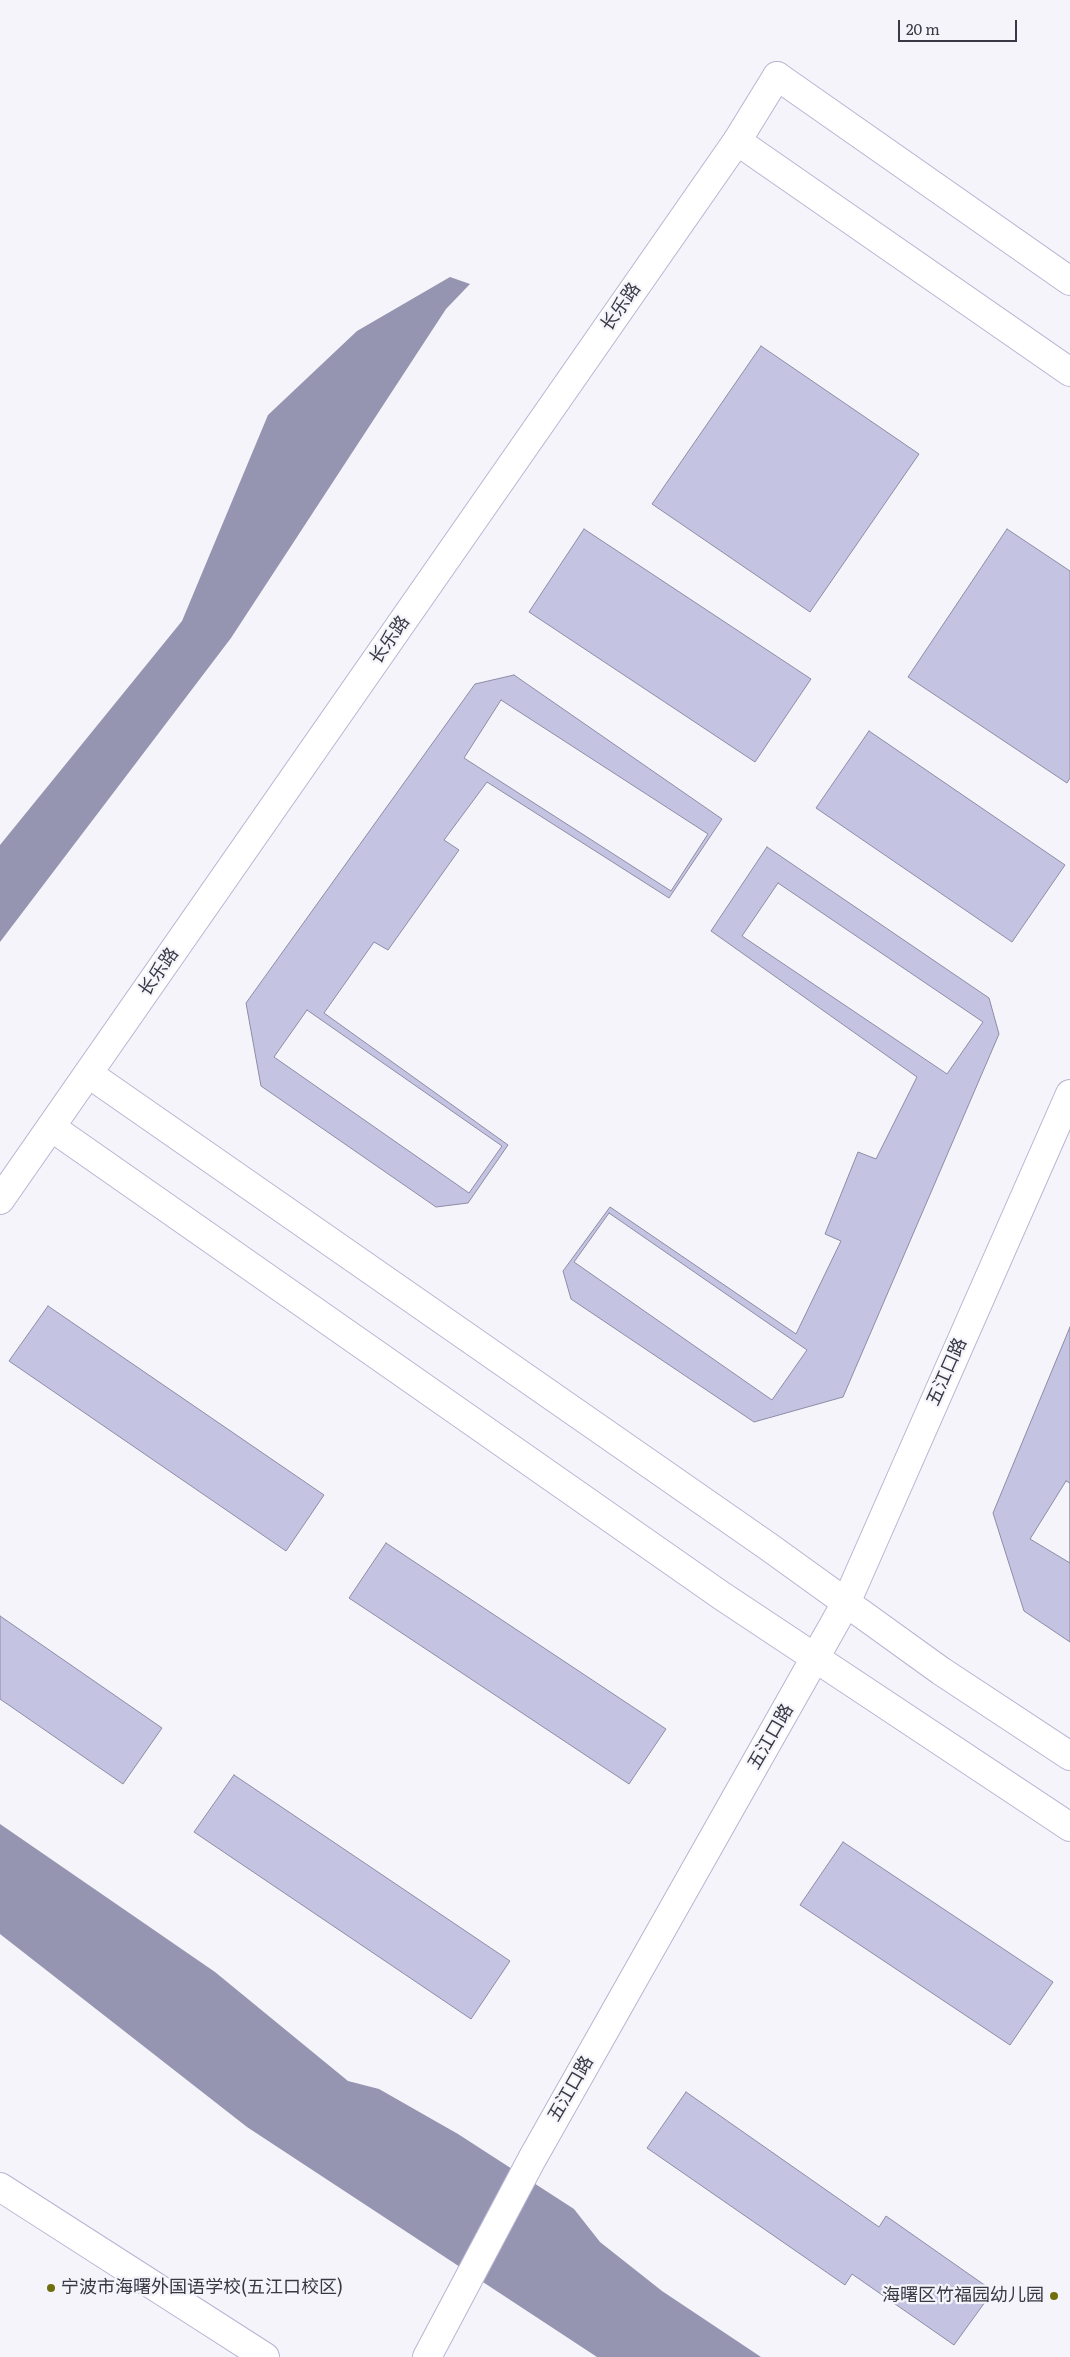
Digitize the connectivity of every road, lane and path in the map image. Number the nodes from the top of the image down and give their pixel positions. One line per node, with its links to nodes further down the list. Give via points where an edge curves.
1 (737, 141): 2 (street, 长乐路, via 777,76); 3 (street); 4 (street, 长乐路)
2 (1070, 281)
3 (1070, 372)
4 (89, 1074): 6 (street, 长乐路); 8 (street)
5 (1070, 1094): 8 (street, 五江口路)
6 (51, 1127): 7 (street, 长乐路); 9 (street, via 722,1596)
7 (0, 1200)
8 (846, 1603): 9 (street, 五江口路); 10 (street, via 941,1671)
9 (816, 1658): 11 (street); 14 (street, 五江口路, via 532,2159)
10 (1070, 1756)
11 (1070, 1827)
12 (0, 2187): 13 (street)
13 (265, 2357)
14 (427, 2357)

